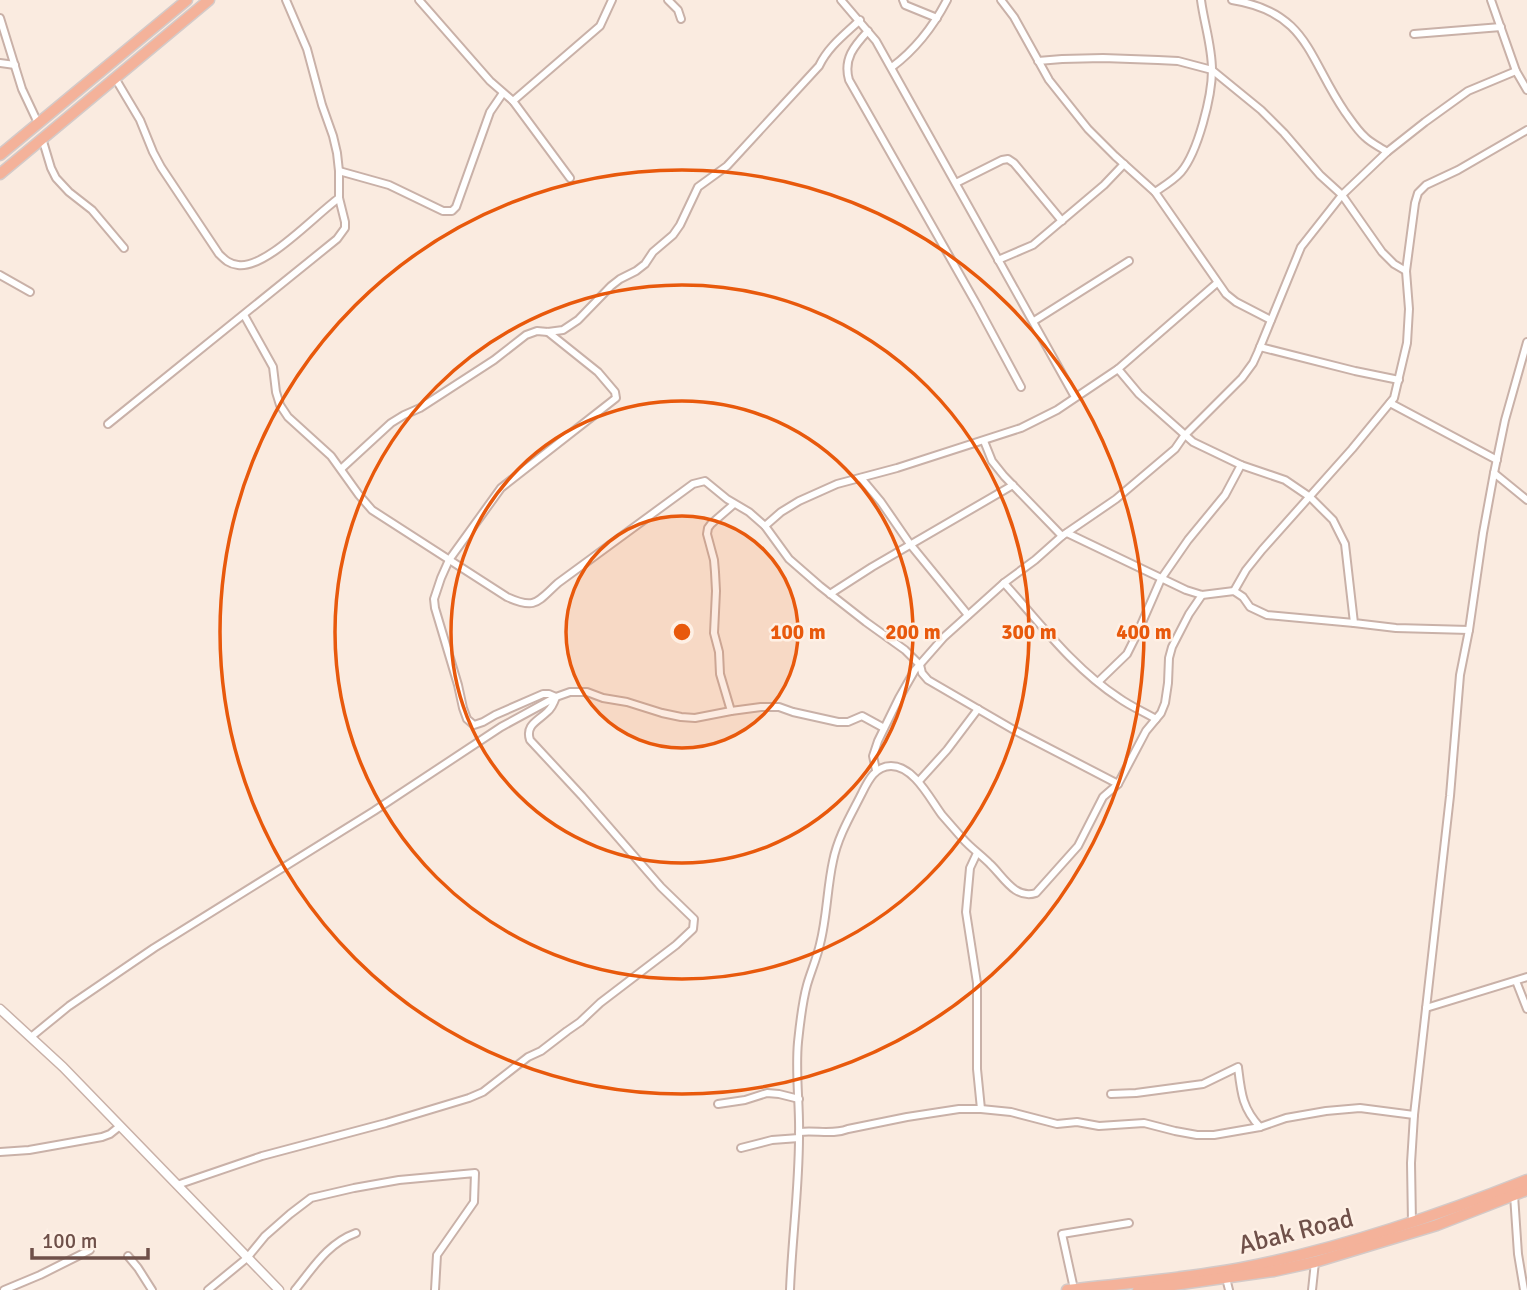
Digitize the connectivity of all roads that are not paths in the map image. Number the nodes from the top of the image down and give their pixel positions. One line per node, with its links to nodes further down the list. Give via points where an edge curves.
1 (187, 0): 31 (highway)
2 (209, 0): 27 (highway)
3 (286, 0): 37 (street, via 307,49)
4 (419, 0): 29 (street)
5 (612, 0): 30 (street, via 600,26)
6 (668, 0): 16 (street)
7 (841, 0): 17 (street)
8 (903, 0): 15 (street)
9 (947, 0): 15 (street)
10 (1001, 0): 21 (street)
11 (1201, 0): 25 (street)
12 (1232, 0): 34 (street, via 1270,11 1292,25 1352,123)
13 (1491, 0): 18 (street)
14 (0, 18): 23 (street)
15 (937, 18): 24 (street, via 917,46)
16 (681, 19)
17 (860, 20): 19 (street); 55 (street, via 826,52 819,66 727,166 698,187 680,225 645,264 611,286 578,320 563,330)
18 (1501, 27): 20 (street); 26 (street)
19 (868, 31): 24 (street); 60 (street, via 848,59 849,80)
20 (1414, 34)
21 (1038, 61): 25 (street, via 1178,61); 36 (street, via 1088,129)
22 (0, 63): 23 (street)
23 (15, 65): 31 (street)
24 (892, 67): 40 (street)
25 (1212, 70): 41 (street, via 1202,122 1189,157 1182,172); 42 (street, via 1261,110)
26 (1516, 71): 28 (street); 34 (street, via 1468,91)
27 (115, 78): 33 (highway); 43 (street, via 161,167 228,263 239,266 267,257)
28 (1527, 90)
29 (503, 93): 30 (street); 37 (street, via 490,112 452,211)
30 (513, 101): 39 (street)
31 (38, 123): 35 (highway)
32 (1527, 130): 48 (street, via 1418,193)
33 (42, 138): 38 (highway); 45 (street, via 56,178)
34 (1387, 152): 42 (street)
35 (0, 155)
36 (1124, 164): 41 (street); 44 (street)
37 (339, 171): 43 (street)
38 (0, 174)
39 (570, 178)
40 (956, 183): 44 (street, via 1008,159); 46 (street)
41 (1156, 192): 50 (street)
42 (1342, 195): 48 (street, via 1382,252); 53 (street, via 1301,247)
43 (339, 198): 52 (street, via 345,228 337,239)
44 (1062, 221): 46 (street, via 1032,245)
45 (124, 248)
46 (998, 260): 54 (street)
47 (1129, 261): 54 (street)
48 (1406, 271): 59 (street, via 1408,320)
49 (0, 275): 51 (street)
50 (1217, 283): 53 (street, via 1236,302); 58 (street)
51 (30, 292)
52 (244, 315): 63 (street); 68 (street, via 273,367 280,405)
53 (1272, 320): 57 (street)
54 (1034, 321): 61 (street)
55 (548, 332): 68 (street, via 526,335 391,423); 78 (street, via 598,372 616,398 501,488)
56 (1527, 342): 66 (street)
57 (1260, 348): 59 (street); 64 (street, via 1242,378)
58 (1118, 369): 61 (street); 64 (street)
59 (1399, 380): 62 (street)
60 (1021, 387)
61 (1075, 397): 65 (street, via 1021,428)
62 (1390, 403): 66 (street); 72 (street)
63 (108, 424)
64 (1184, 436): 67 (street); 76 (street, via 1135,484)
65 (984, 441): 70 (street); 71 (street, via 992,461)
66 (1497, 460): 69 (street)
67 (1241, 465): 72 (street, via 1285,480); 79 (street, via 1225,495)
68 (341, 469): 78 (street, via 372,510)
69 (1494, 473): 73 (street); 86 (street)
70 (861, 478): 75 (street, via 799,501); 77 (street)
71 (1013, 485): 76 (street); 77 (street)
72 (1310, 497): 81 (street, via 1246,570); 85 (street, via 1333,520 1345,544)
73 (1527, 500)
74 (734, 504): 75 (street); 78 (street, via 705,481 693,484 530,604 507,597); 91 (street, via 710,524 707,534 715,572 713,632)
75 (765, 526): 82 (street, via 789,559)
76 (1064, 535): 79 (street); 80 (street)
77 (910, 544): 82 (street); 84 (street)
78 (450, 560): 89 (street, via 434,599 467,719 474,725 542,694)
79 (1161, 579): 83 (street); 88 (street, via 1127,654)
80 (1004, 583): 84 (street); 88 (street)
81 (1234, 591): 83 (street); 85 (street, via 1250,607 1267,615)
82 (830, 594): 87 (street)
83 (1202, 595): 92 (street, via 1172,647 1165,703)
84 (968, 615): 87 (street)
85 (1354, 623): 86 (street)
86 (1469, 630): 100 (street, via 1460,675)
87 (920, 665): 90 (street, via 928,680); 93 (street)
88 (1098, 682): 92 (street)
89 (556, 697): 91 (street, via 587,692 681,717); 103 (street, via 501,727 155,948); 115 (street, via 550,709 530,726 530,740 694,919 693,929 580,1022 483,1093)
90 (978, 709): 95 (street); 96 (street)
91 (731, 711): 93 (street, via 779,707 838,722 862,716)
92 (1157, 719): 96 (street)
93 (884, 728): 94 (street, via 873,757)
94 (876, 770): 95 (street, via 894,766); 105 (street, via 842,832 833,860 821,942 807,985 799,1038)
95 (919, 781): 97 (street)
96 (1118, 784): 97 (street, via 1103,797 1078,846 1036,893 1021,894)
97 (977, 853): 107 (street, via 970,868 966,912 977,983)
98 (1527, 977): 99 (street)
99 (1516, 981): 100 (street); 102 (street)
100 (1426, 1008): 108 (street)
101 (0, 1009): 103 (street)
102 (1527, 1009)
103 (31, 1037): 109 (street)
104 (1111, 1094): 110 (street, via 1203,1084 1238,1067 1244,1103)
105 (799, 1099): 106 (street, via 767,1093); 111 (street)
106 (718, 1104)
107 (981, 1109): 110 (street, via 1057,1124 1144,1123 1197,1135); 111 (street)
108 (1414, 1115): 110 (street, via 1360,1108 1286,1118); 119 (street)
109 (120, 1126): 113 (street, via 102,1138); 115 (street)
110 (1260, 1127)
111 (799, 1135): 112 (street); 132 (street)
112 (741, 1149)
113 (0, 1152)
114 (1527, 1180): 119 (highway, Abak Road)
115 (177, 1185): 123 (street)
116 (1527, 1190): 117 (highway, Abak Road)
117 (1514, 1195): 124 (highway, Abak Road); 137 (street)
118 (1129, 1223): 133 (street, via 1062,1234)
119 (1412, 1223): 133 (highway, Abak Road, via 1239,1268)
120 (356, 1233): 130 (street, via 319,1259)
121 (90, 1250): 126 (street)
122 (128, 1256): 127 (street)
123 (247, 1258): 128 (street); 129 (street); 131 (street, via 265,1236 311,1198 399,1180 475,1173 474,1202 437,1255)
124 (1315, 1262): 125 (highway, Abak Road); 136 (street)
125 (1226, 1279): 134 (highway, Abak Road); 135 (street)
126 (4, 1290)
127 (152, 1290)
128 (208, 1290)
129 (279, 1290)
130 (295, 1290)
131 (435, 1290)
132 (790, 1290)
133 (1072, 1290)
134 (1138, 1290)
135 (1228, 1290)
136 (1312, 1290)
137 (1524, 1290)

